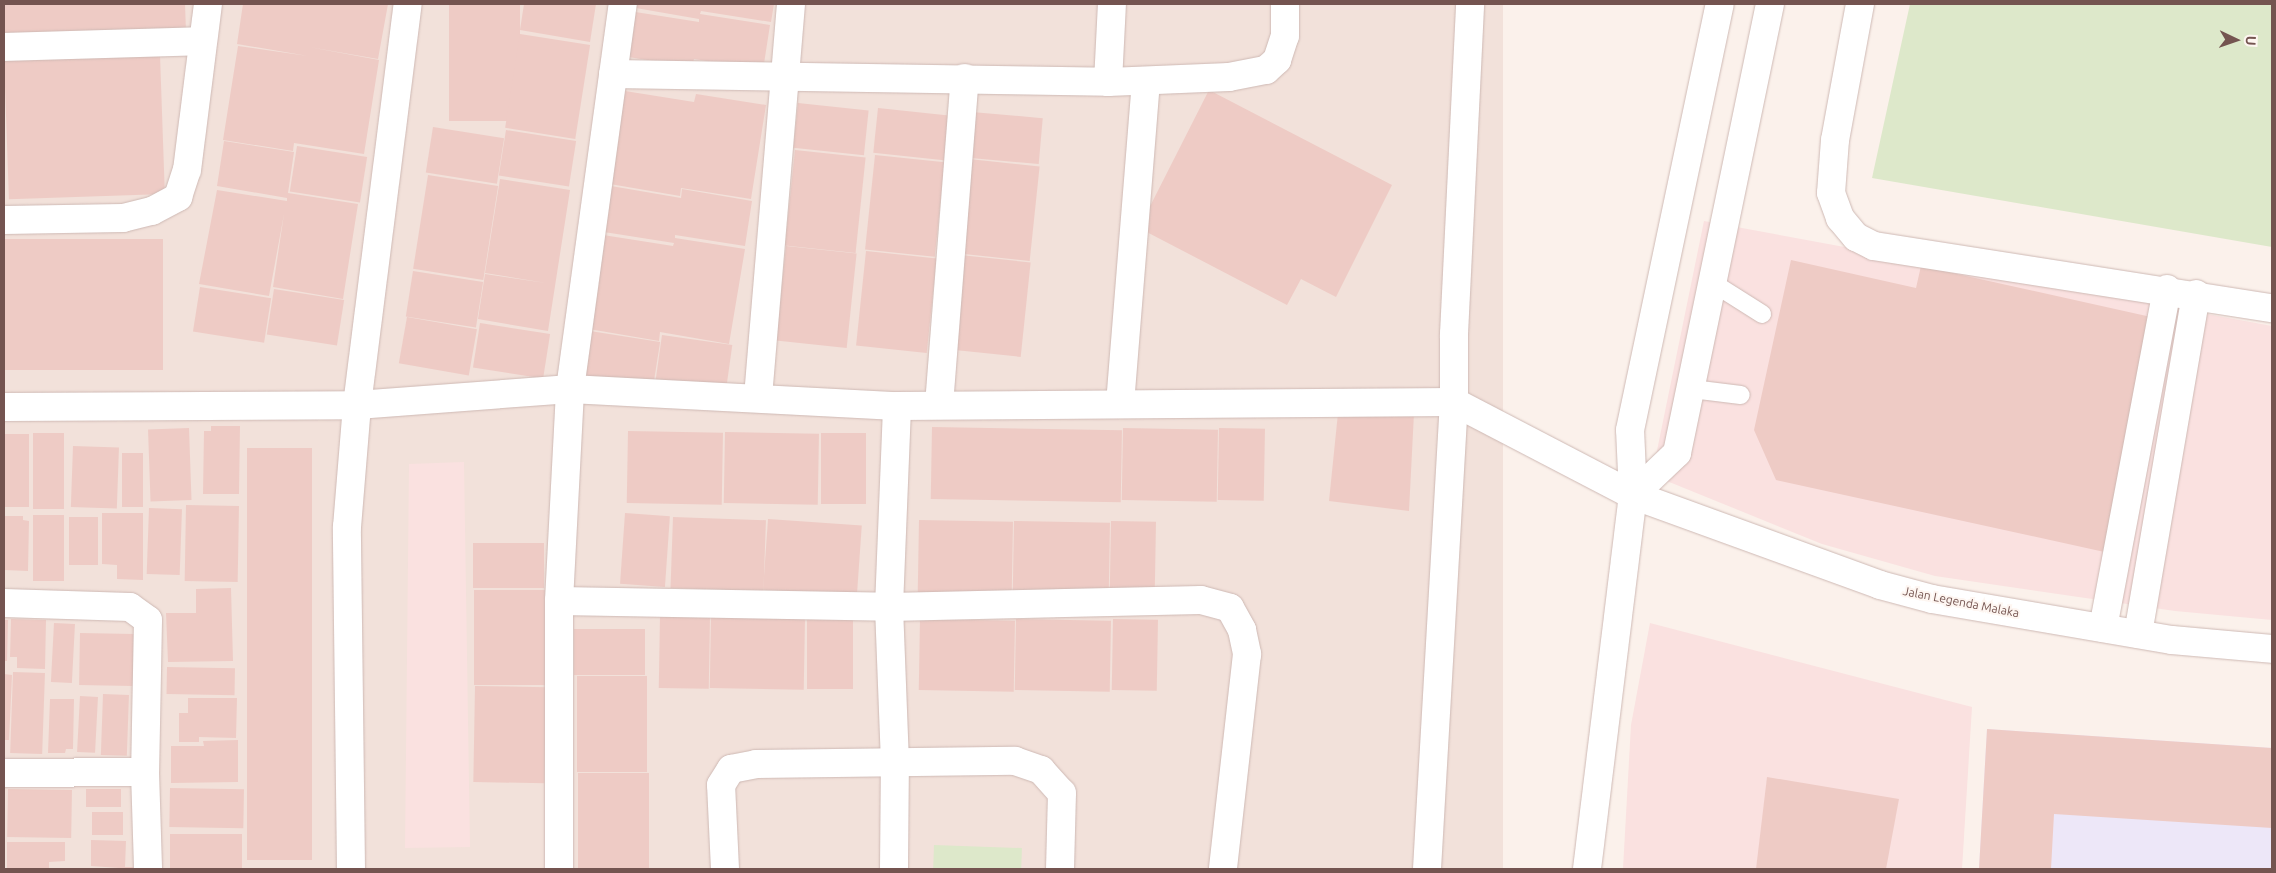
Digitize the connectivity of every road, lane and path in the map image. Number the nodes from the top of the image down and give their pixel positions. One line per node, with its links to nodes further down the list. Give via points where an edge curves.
1 (208, 4): 11 (street)
2 (408, 4): 30 (street)
3 (623, 4): 13 (street)
4 (792, 4): 14 (street)
5 (1112, 4): 17 (street)
6 (1284, 4): 16 (street, via 1285,36 1276,60 1266,70 1228,77)
7 (1470, 4): 28 (street, via 1454,334)
8 (1720, 4): 34 (street, via 1630,430)
9 (1770, 4): 19 (street)
10 (1860, 4): 20 (street, via 1835,140 1831,194 1840,218 1856,237 1874,246)
11 (202, 41): 12 (street); 18 (street, via 187,170 178,197 152,211 123,218)
12 (4, 47)
13 (613, 74): 14 (street); 24 (street)
14 (783, 76): 15 (street); 27 (street)
15 (965, 78): 17 (street); 31 (street)
16 (1146, 81): 17 (street); 29 (street)
17 (1108, 82)
18 (4, 220)
19 (1713, 283): 23 (lane); 25 (street)
20 (2167, 289): 21 (street); 38 (street)
21 (2196, 294): 22 (street); 39 (street)
22 (2272, 308)
23 (1762, 314)
24 (570, 389): 27 (street); 30 (street); 35 (street)
25 (1692, 389): 26 (lane); 34 (street, via 1677,453)
26 (1741, 395)
27 (758, 397): 32 (street)
28 (1454, 402): 29 (street); 34 (street, Jalan Legenda Malaka); 51 (street)
29 (1120, 404): 31 (street)
30 (357, 405): 33 (street); 45 (street, via 347,527)
31 (939, 405): 32 (street)
32 (897, 406): 37 (street)
33 (4, 407)
34 (1633, 495): 38 (street, Jalan Legenda Malaka, via 1880,585 1932,598); 52 (street)
35 (559, 601): 37 (street); 46 (street)
36 (4, 603): 42 (street, via 130,606 148,620)
37 (889, 607): 41 (street); 50 (street, via 1201,600 1230,608 1242,630 1247,654)
38 (2103, 628): 39 (street, Jalan Legenda Malaka)
39 (2138, 634): 40 (street, Jalan Legenda Malaka)
40 (2272, 649)
41 (895, 764): 47 (street, via 756,764 731,769 721,785); 48 (street); 49 (street, via 1015,761 1041,770 1062,793)
42 (144, 772): 43 (street); 44 (street)
43 (4, 773)
44 (148, 869)
45 (351, 869)
46 (559, 869)
47 (725, 869)
48 (894, 869)
49 (1060, 869)
50 (1223, 869)
51 (1427, 869)
52 (1587, 869)

